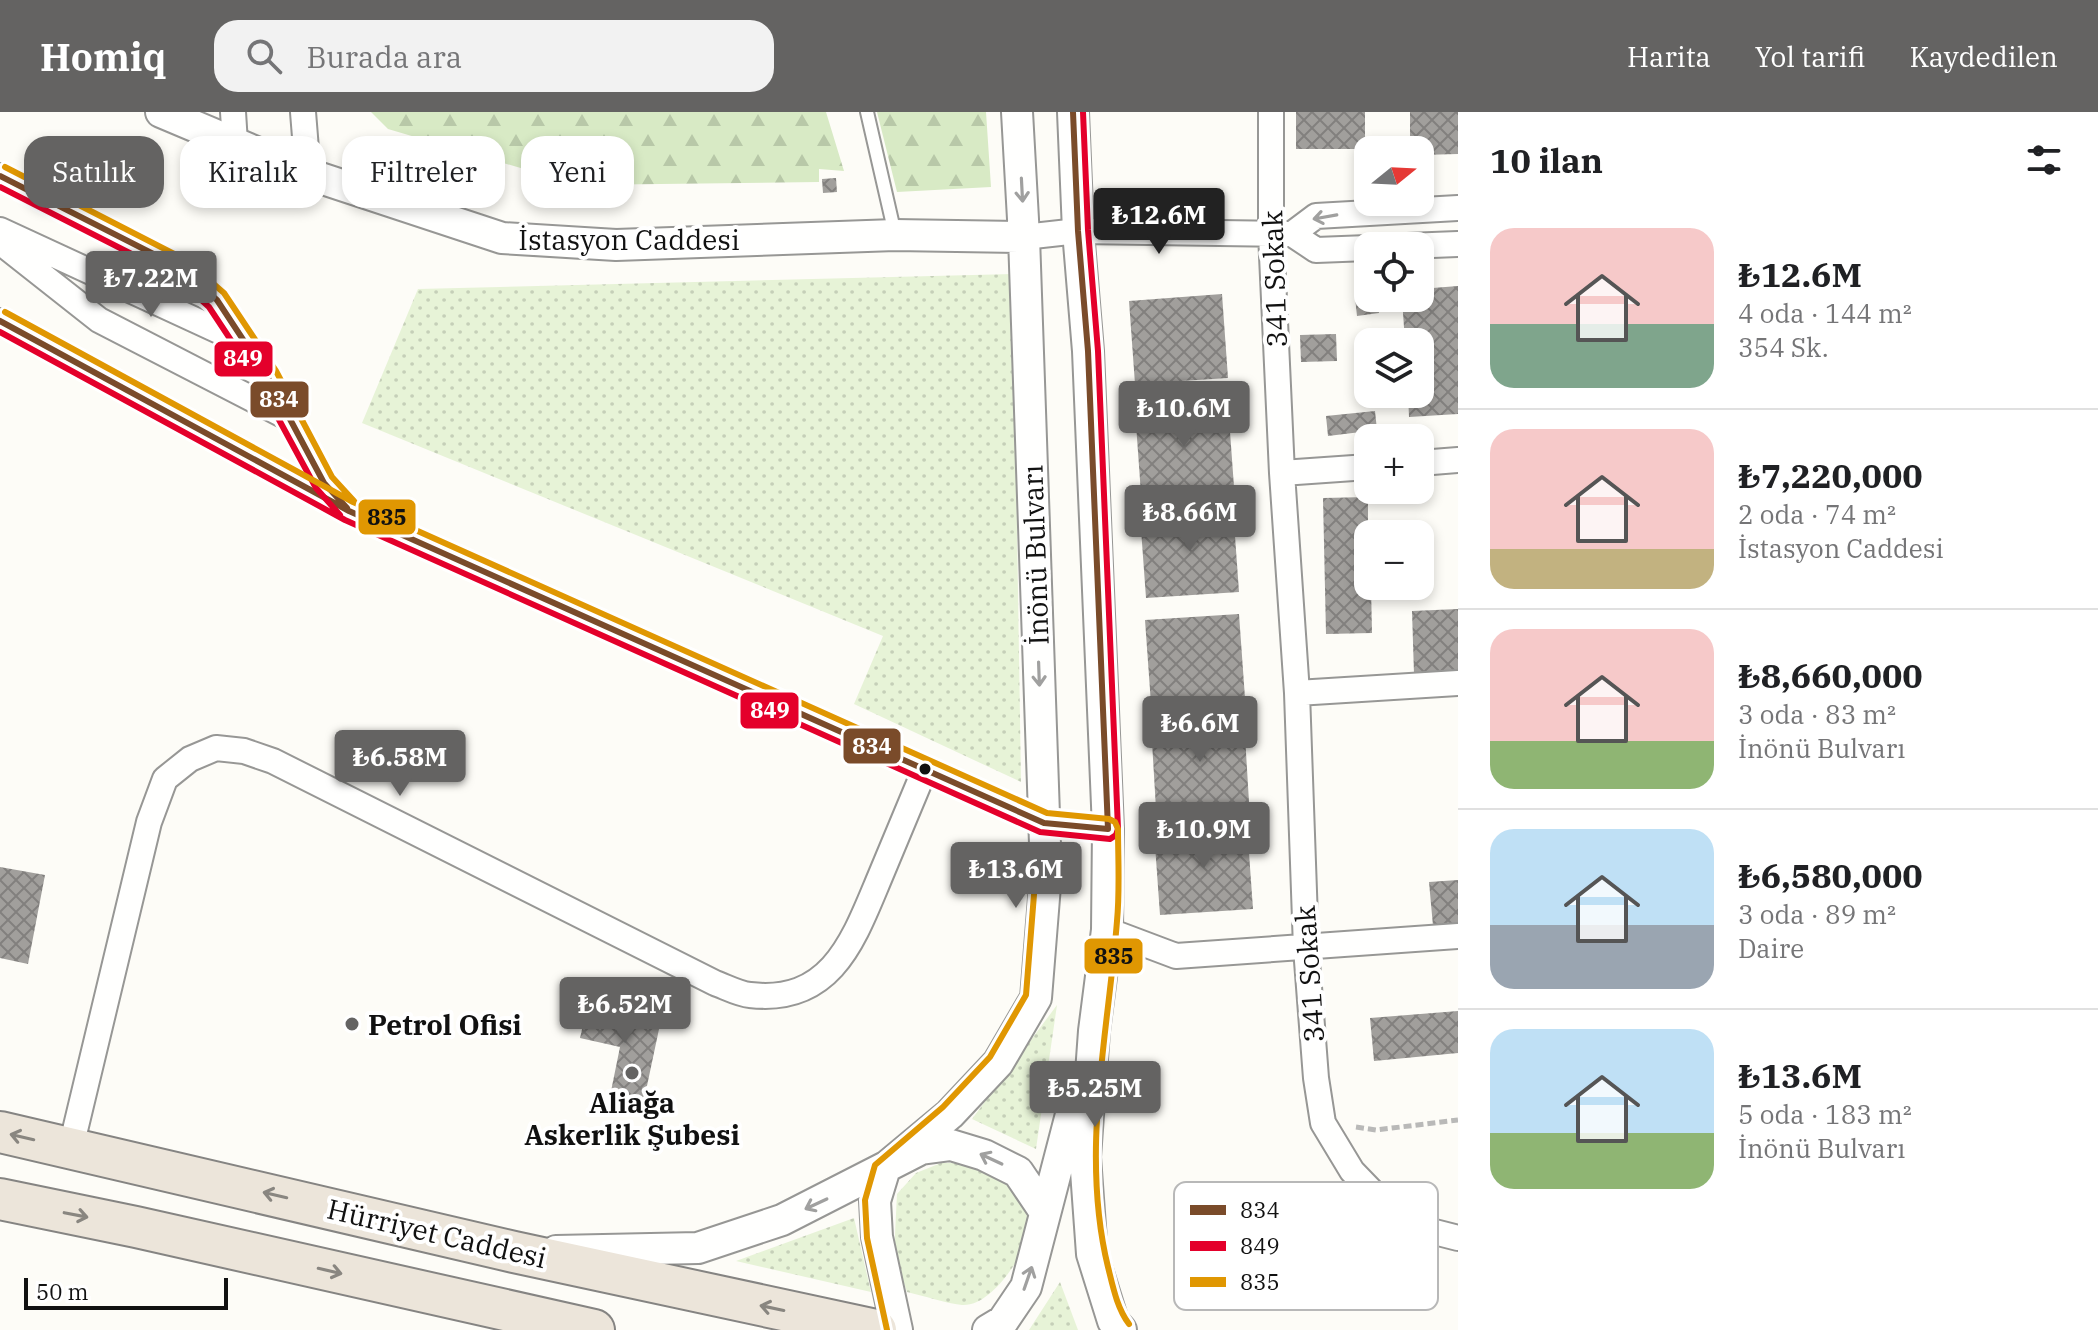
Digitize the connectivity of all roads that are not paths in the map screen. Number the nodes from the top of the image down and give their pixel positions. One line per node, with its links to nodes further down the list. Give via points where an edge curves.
1 (161, 112): 8 (street, İstasyon Caddesi)
2 (233, 112): 9 (street)
3 (303, 112): 10 (street)
4 (867, 112): 17 (lane)
5 (1017, 112): 18 (street, İnönü Bulvarı, one-way to 18)
6 (1073, 112): 15 (street)
7 (1271, 112): 16 (street, 341 Sokak)
8 (218, 136)
9 (235, 136)
10 (305, 136)
11 (0, 176): 24 (street, via 181,268 217,300)
12 (326, 180): 17 (street, İstasyon Caddesi, via 502,238 616,245)
13 (1458, 208): 16 (street, one-way to 16, via 1316,216)
14 (0, 230): 24 (street)
15 (1078, 231): 16 (street); 18 (street); 35 (street)
16 (1281, 234): 22 (street, via 1316,250); 29 (street, 341 Sokak)
17 (895, 235): 18 (street, İstasyon Caddesi)
18 (1024, 237): 34 (street, İnönü Bulvarı, one-way to 34)
19 (0, 242): 25 (street, via 99,320)
20 (1458, 244): 21 (street)
21 (1434, 245)
22 (1354, 249)
23 (4, 321): 30 (street)
24 (247, 344): 25 (street)
25 (287, 417): 30 (street, via 324,483)
26 (1458, 460): 27 (street)
27 (1434, 462)
28 (1354, 468): 29 (street)
29 (1282, 473): 32 (street, 341 Sokak)
30 (349, 511): 33 (street)
31 (1458, 683): 32 (street)
32 (1297, 693): 38 (street, 341 Sokak)
33 (925, 769): 34 (street); 41 (street, via 854,939 832,971 808,987 779,995 749,995 715,983 273,761 216,748 190,759 165,779 149,822)
34 (1044, 823): 35 (street); 42 (street, İnönü Bulvarı, via 1046,873 1036,998 998,1063 950,1114)
35 (1108, 829): 36 (street)
36 (1107, 930): 38 (street, via 1176,956); 39 (street)
37 (1458, 936): 38 (street)
38 (1306, 948): 43 (street, 341 Sokak, via 1323,1123)
39 (1094, 1031): 45 (street); 53 (street, via 1085,1157 1092,1254 1113,1321)
40 (0, 1132): 41 (highway, Hürriyet Caddesi, one-way to 40)
41 (71, 1147): 48 (highway, Hürriyet Caddesi, one-way to 41)
42 (885, 1168): 45 (street, one-way to 42, via 1018,1172 951,1145 921,1149); 48 (street, one-way to 48, via 782,1220 698,1248); 51 (street, via 875,1201 877,1237)
43 (1363, 1182)
44 (0, 1199): 49 (highway, one-way to 49)
45 (1045, 1212): 52 (street, one-way to 45, via 1003,1321 1026,1287)
46 (1438, 1233): 47 (street, 341 Sokak)
47 (1458, 1238)
48 (514, 1252): 50 (highway, Hürriyet Caddesi, one-way to 48)
49 (594, 1330)
50 (876, 1330)
51 (897, 1330)
52 (988, 1330)
53 (1121, 1330)

